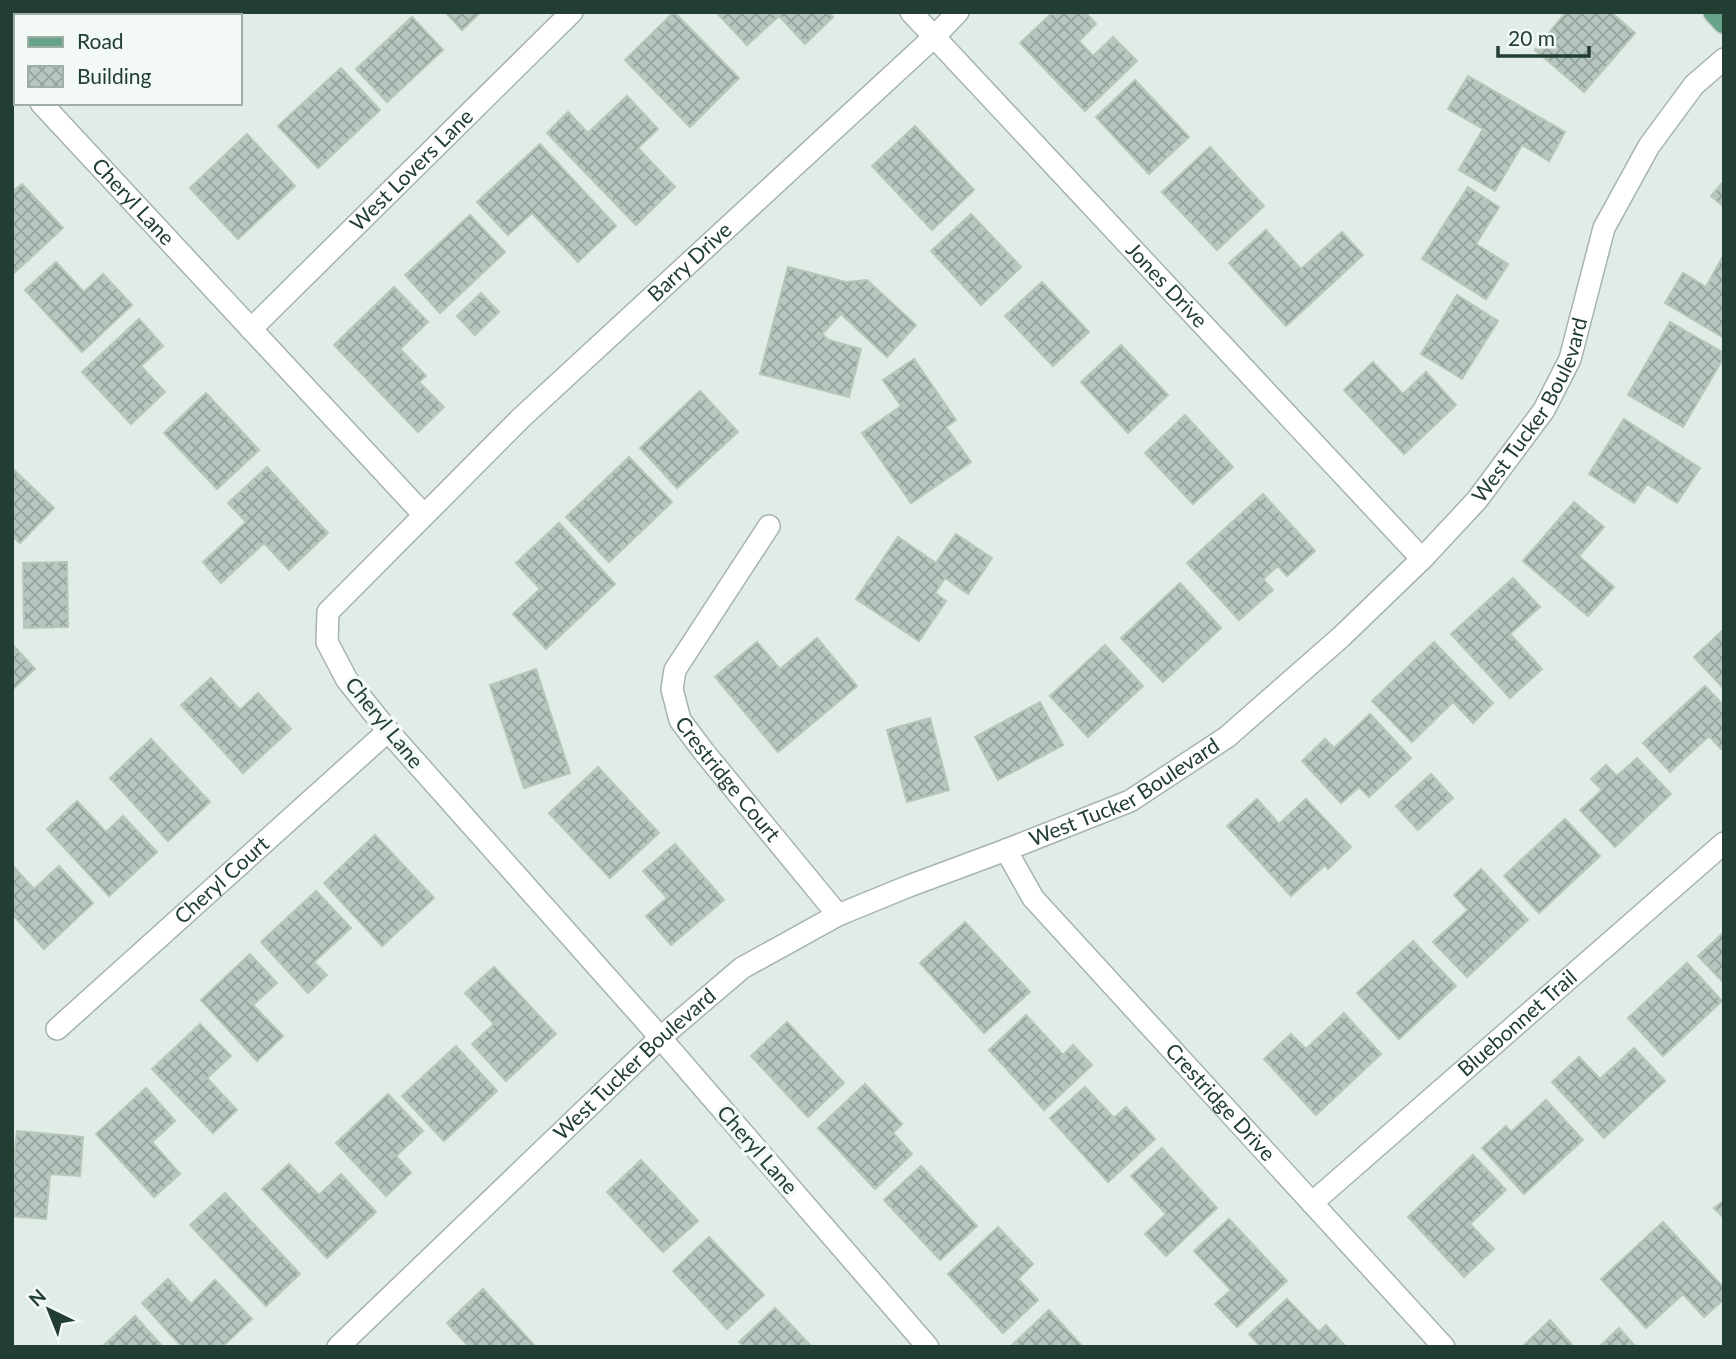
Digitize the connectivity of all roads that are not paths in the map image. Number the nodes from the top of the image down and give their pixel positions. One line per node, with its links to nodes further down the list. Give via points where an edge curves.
1 (572, 12): 9 (street, West Lovers Lane)
2 (911, 12): 6 (street, Jones Drive)
3 (958, 12): 6 (street, Barry Drive)
4 (1714, 12): 5 (main road)
5 (1724, 23)
6 (934, 37): 10 (street, Barry Drive, via 521,418); 12 (street, Jones Drive)
7 (1724, 59): 12 (street, West Tucker Boulevard, via 1693,85 1649,146 1604,228 1570,359 1544,410 1477,500)
8 (43, 105): 9 (street, Cheryl Lane)
9 (251, 329): 10 (street, Cheryl Lane)
10 (424, 515): 13 (street, Cheryl Lane, via 328,612 327,642 347,680)
11 (769, 526): 16 (street, Crestridge Court, via 675,670 672,689 680,720)
12 (1422, 559): 15 (street, West Tucker Boulevard, via 1227,737 1130,801)
13 (388, 731): 17 (street, Cheryl Court); 18 (street, Cheryl Lane)
14 (1724, 843): 19 (street, Bluebonnet Trail)
15 (1006, 850): 16 (street, West Tucker Boulevard); 19 (street, Crestridge Drive, via 1033,898)
16 (838, 915): 18 (street, West Tucker Boulevard, via 742,968)
17 (57, 1029)
18 (660, 1038): 20 (street, West Tucker Boulevard); 21 (street, Cheryl Lane)
19 (1312, 1203): 22 (street, Crestridge Drive)
20 (351, 1342)
21 (928, 1347)
22 (1444, 1347)

